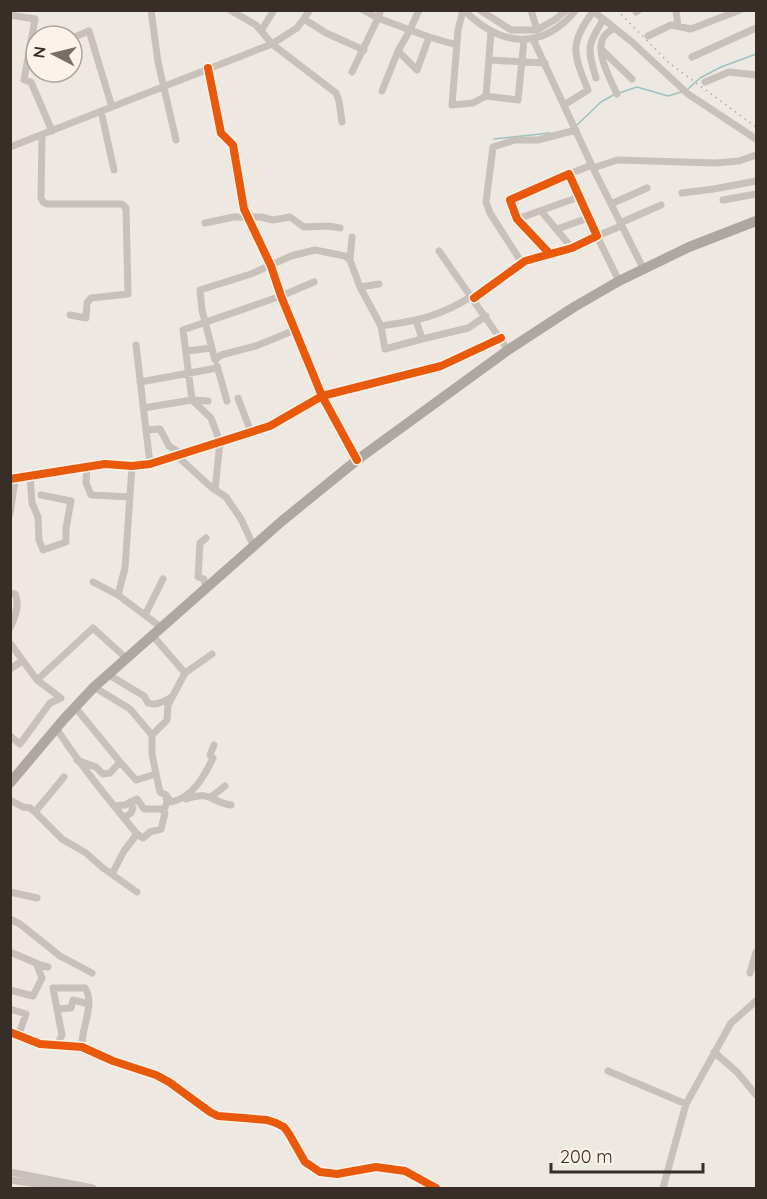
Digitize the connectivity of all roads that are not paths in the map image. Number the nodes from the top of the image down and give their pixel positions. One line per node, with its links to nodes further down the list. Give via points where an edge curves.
1 (36, 10): 17 (street)
2 (151, 10): 47 (street)
3 (230, 10): 25 (street)
4 (274, 10): 25 (street)
5 (310, 10): 18 (street)
6 (363, 10): 15 (street)
7 (419, 10): 23 (street)
8 (463, 10): 26 (street); 33 (street)
9 (480, 10): 24 (street, via 511,30)
10 (531, 10): 24 (street)
11 (676, 10): 20 (street)
12 (740, 10): 20 (street, via 691,28)
13 (572, 11): 24 (street); 30 (street, via 566,23)
14 (592, 11): 19 (street); 51 (street, via 580,28 575,49 588,90)
15 (379, 14): 23 (street); 34 (street)
16 (10, 15): 17 (street)
17 (35, 19): 56 (street, via 24,80 31,81)
18 (304, 19): 32 (street); 34 (street)
19 (603, 20): 21 (street); 44 (street, via 589,48)
20 (678, 27): 28 (street, via 671,25)
21 (614, 28): 35 (street, via 603,37); 58 (street, via 688,94)
22 (756, 28): 37 (street)
23 (410, 30): 29 (street); 36 (street)
24 (537, 30)
25 (261, 31): 32 (street)
26 (491, 32): 31 (street); 38 (street)
27 (84, 33): 52 (street, via 89,31)
28 (648, 36)
29 (429, 38): 33 (street); 36 (street, via 417,70)
30 (533, 39): 31 (street); 40 (street)
31 (524, 40): 39 (street)
32 (272, 44): 41 (street); 54 (street, via 336,93)
33 (457, 45): 50 (street, via 452,105 473,103)
34 (364, 50): 42 (street)
35 (602, 50): 45 (street); 49 (street)
36 (398, 51): 48 (street)
37 (692, 57)
38 (489, 60): 39 (street); 50 (street)
39 (522, 62): 40 (street); 50 (street, via 518,100)
40 (545, 63): 51 (street)
41 (208, 68): 47 (street); 74 (street, via 221,134 233,145)
42 (352, 72)
43 (756, 75): 46 (street, via 729,72)
44 (596, 78)
45 (632, 79)
46 (705, 82)
47 (163, 86): 52 (street); 59 (street)
48 (382, 91)
49 (617, 94)
50 (486, 96)
51 (564, 105): 55 (street)
52 (112, 107): 53 (street)
53 (101, 111): 56 (street); 63 (street)
54 (342, 122)
55 (576, 130): 62 (street); 88 (street, via 493,147 486,202 499,230)
56 (52, 131): 57 (street)
57 (42, 135): 60 (street); 97 (street, via 43,202 122,204 126,208 128,294 91,298 86,318)
58 (756, 139)
59 (176, 140)
60 (10, 147)
61 (756, 155): 62 (street, via 715,163 617,160)
62 (592, 166): 64 (street); 71 (street)
63 (114, 170)
64 (568, 174): 69 (street); 76 (street, via 510,199)
65 (756, 181): 67 (street)
66 (647, 188): 71 (street)
67 (682, 192)
68 (756, 194): 70 (street)
69 (579, 196): 73 (street); 75 (street)
70 (723, 200)
71 (611, 204): 79 (street)
72 (660, 205): 79 (street)
73 (541, 211): 76 (street); 81 (street)
74 (248, 218): 78 (street); 80 (street, via 290,217 304,227); 89 (street)
75 (588, 218): 81 (street); 82 (street)
76 (517, 219): 86 (street)
77 (756, 221): 90 (highway)
78 (205, 223)
79 (621, 224): 82 (street); 90 (street)
80 (340, 228)
81 (556, 229): 84 (street)
82 (597, 236): 84 (street); 92 (street)
83 (352, 237): 87 (street)
84 (572, 248): 86 (street)
85 (439, 251): 96 (street)
86 (549, 253): 88 (street)
87 (350, 260): 89 (street, via 333,252 315,250); 94 (street)
88 (522, 263): 96 (street)
89 (271, 266): 95 (street); 100 (street, via 200,290)
90 (644, 270): 92 (highway)
91 (314, 282): 95 (street)
92 (619, 282): 107 (highway)
93 (379, 284): 94 (street)
94 (360, 287): 101 (street)
95 (281, 296): 100 (street); 102 (street)
96 (473, 297): 98 (street); 99 (street)
97 (70, 315)
98 (486, 316): 103 (street); 104 (street, via 468,328)
99 (416, 320): 101 (street); 104 (street)
100 (205, 322): 106 (street); 108 (street, via 183,330)
101 (381, 326): 104 (street, via 386,349)
102 (295, 330): 109 (street); 113 (street)
103 (501, 338): 107 (street); 113 (street, via 441,366)
104 (422, 339)
105 (136, 345): 112 (street)
106 (212, 348): 108 (street); 109 (street)
107 (508, 350): 123 (highway)
108 (186, 351): 111 (street)
109 (215, 360): 110 (street)
110 (217, 368): 111 (street); 117 (street)
111 (188, 374): 112 (street); 115 (street)
112 (140, 382): 118 (street)
113 (322, 396): 120 (street, via 270,426); 123 (street)
114 (238, 398): 120 (street)
115 (192, 400): 116 (street); 118 (street); 121 (street, via 211,418)
116 (208, 401)
117 (227, 401)
118 (143, 408): 119 (street)
119 (146, 430): 122 (street, via 160,429); 124 (street)
120 (251, 432): 121 (street)
121 (220, 442): 122 (street); 129 (street)
122 (178, 454): 124 (street); 129 (street)
123 (357, 460): 134 (highway)
124 (150, 464): 126 (street)
125 (87, 466): 126 (street); 127 (street); 131 (street, via 86,483 91,495)
126 (132, 466): 131 (street)
127 (30, 475): 128 (street); 130 (street, via 43,550 66,542 71,501)
128 (13, 480): 132 (street)
129 (215, 490): 134 (street, via 226,497)
130 (41, 495)
131 (130, 497): 139 (street, via 125,568)
132 (10, 514)
133 (206, 538): 137 (street, via 200,543 198,577 204,579)
134 (254, 547): 137 (highway)
135 (164, 579): 140 (street)
136 (93, 582): 139 (street)
137 (206, 589): 142 (highway)
138 (10, 593): 141 (street, via 18,601)
139 (118, 595): 140 (street)
140 (145, 615): 142 (street)
141 (10, 628)
142 (162, 628): 143 (highway)
143 (153, 636): 146 (highway); 149 (street)
144 (10, 643): 147 (street)
145 (212, 654): 149 (street)
146 (127, 659): 150 (highway); 151 (street, via 93,628)
147 (22, 662): 148 (street); 151 (street)
148 (10, 669)
149 (185, 673): 153 (street)
150 (109, 675): 152 (highway); 153 (street, via 152,705)
151 (37, 680): 157 (street, via 61,698 50,703 20,744)
152 (94, 687): 154 (highway); 156 (street, via 130,709)
153 (172, 697): 156 (street, via 167,720)
154 (75, 707): 155 (highway); 160 (street)
155 (56, 728): 159 (street); 163 (highway)
156 (152, 735): 161 (street)
157 (12, 739)
158 (214, 745): 168 (street, via 204,777)
159 (77, 760): 160 (street, via 103,774 110,773); 171 (street)
160 (120, 762): 161 (street, via 136,780)
161 (156, 774): 165 (street, via 160,792)
162 (64, 777): 173 (street)
163 (10, 783)
164 (225, 786): 166 (street)
165 (166, 795): 168 (street, via 171,802); 172 (street)
166 (211, 797): 168 (street, via 195,795); 170 (street)
167 (10, 800): 173 (street)
168 (183, 800)
169 (130, 802): 171 (street); 172 (street, via 137,799 144,809); 174 (street, via 133,808)
170 (231, 805)
171 (114, 806): 174 (street)
172 (163, 811): 175 (street, via 161,829 143,838)
173 (34, 812): 176 (street, via 62,839)
174 (124, 818): 175 (street)
175 (137, 834): 176 (street)
176 (112, 874): 178 (street)
177 (10, 892): 179 (street)
178 (137, 892)
179 (37, 898)
180 (10, 920): 185 (street, via 60,956)
181 (10, 952): 183 (street)
182 (756, 952): 186 (street)
183 (37, 964): 184 (street); 187 (street, via 42,978 33,996)
184 (48, 967)
185 (92, 973)
186 (750, 973)
187 (10, 990)
188 (756, 1001): 198 (street, via 731,1023)
189 (88, 1004): 191 (street, via 73,1000 71,1008); 191 (street, via 85,988 58,987 53,988); 197 (street)
190 (10, 1009): 195 (street, via 26,1014)
191 (57, 1009): 192 (street)
192 (61, 1024): 194 (street); 196 (street, via 62,1035)
193 (10, 1032): 195 (street)
194 (55, 1032)
195 (18, 1034): 196 (street, via 40,1044)
196 (57, 1045): 197 (street)
197 (82, 1047): 206 (street, via 169,1082 218,1116 267,1120 284,1127 305,1162 320,1172 396,1169)
198 (714, 1052): 200 (street); 201 (street)
199 (608, 1071): 201 (street)
200 (756, 1095)
201 (686, 1104): 207 (street)
202 (10, 1172): 205 (street)
203 (10, 1180): 204 (street)
204 (64, 1188)
205 (93, 1188)
206 (436, 1188)
207 (663, 1188)

